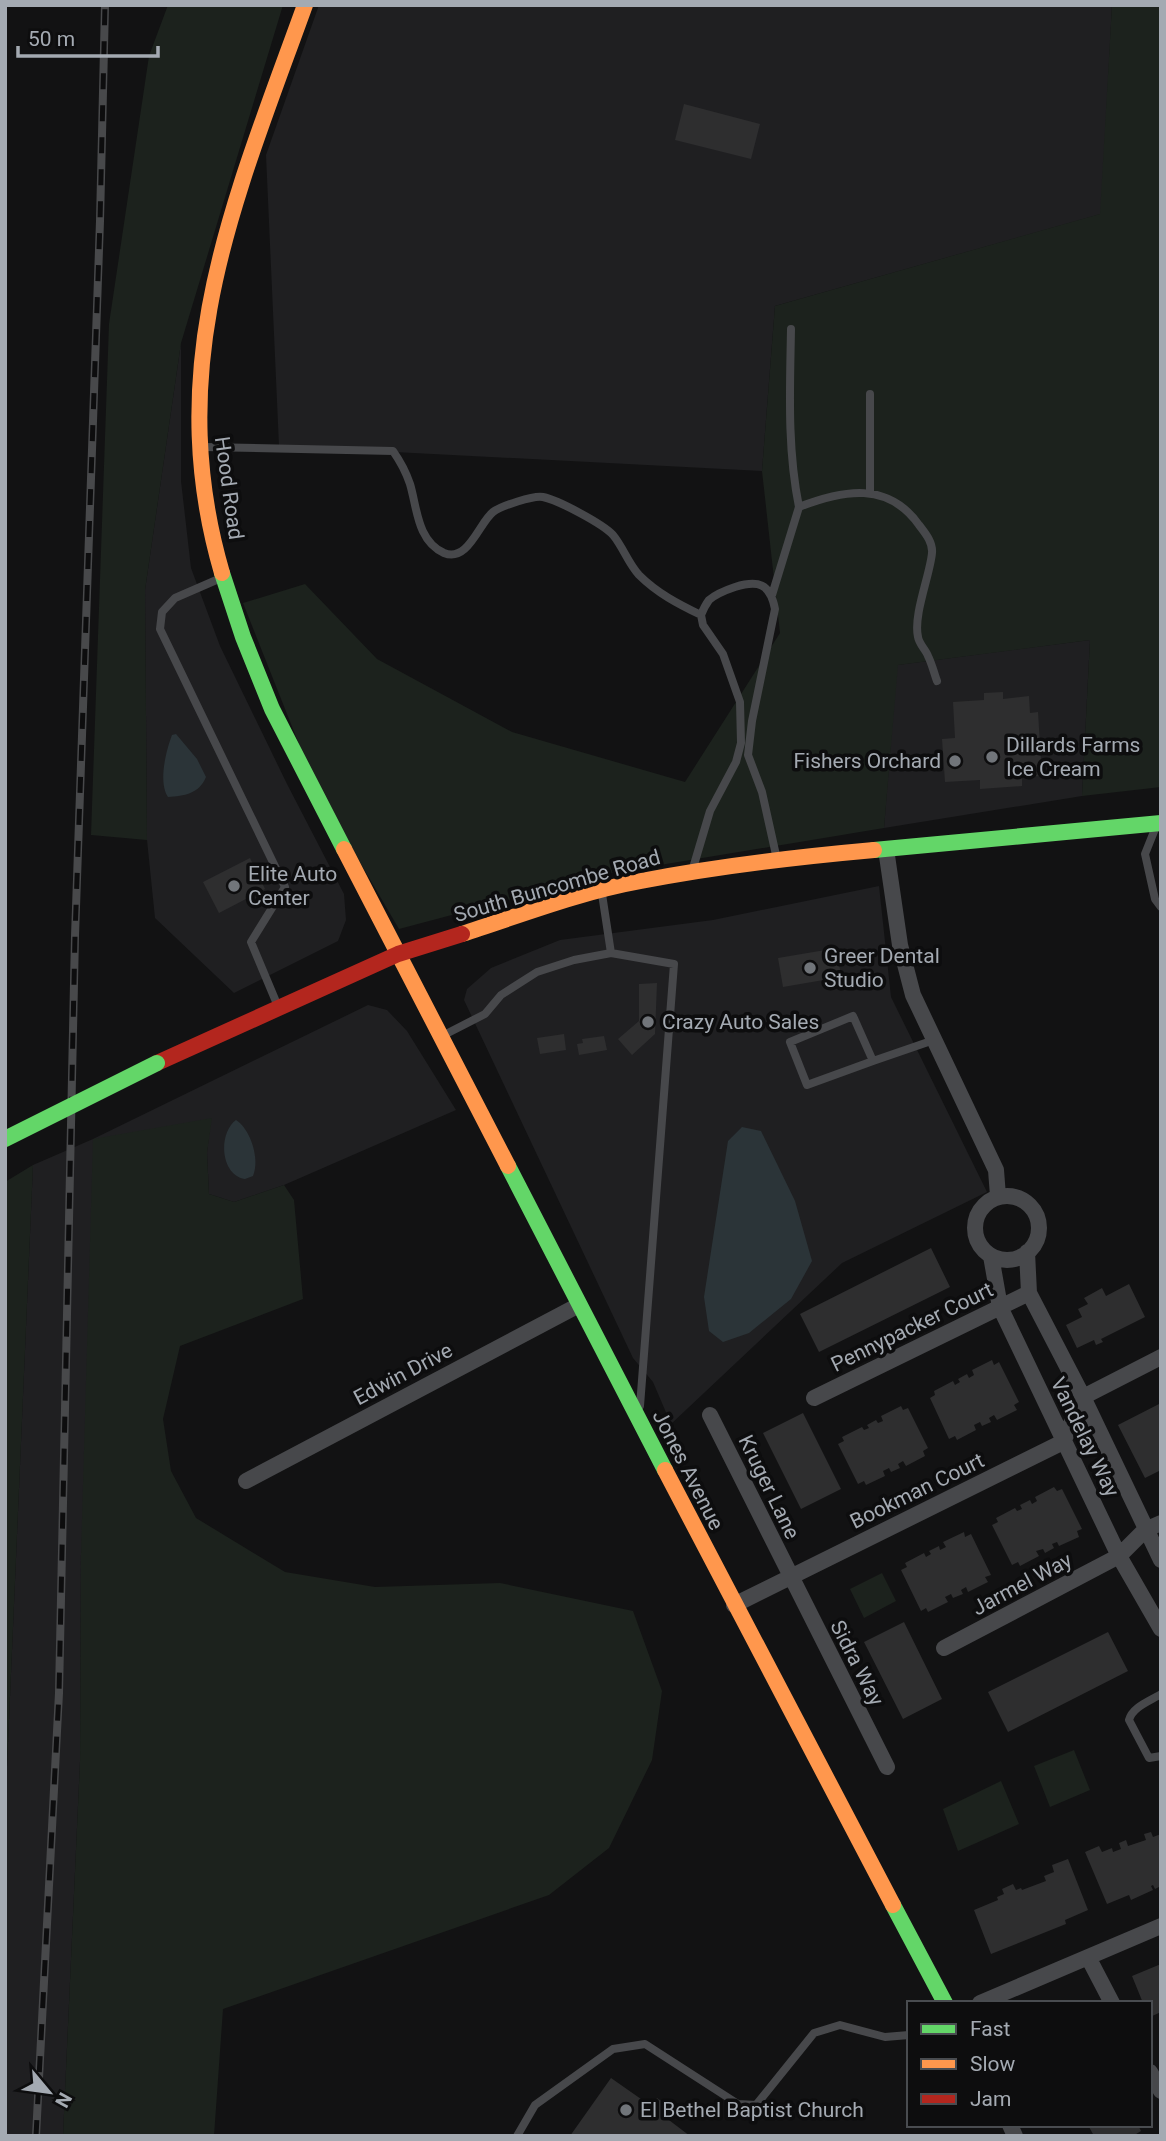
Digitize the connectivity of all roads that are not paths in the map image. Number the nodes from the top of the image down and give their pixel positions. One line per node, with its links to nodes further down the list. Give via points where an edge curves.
1 (300, 8): 4 (street, Hood Road, via 223,238 201,356)
2 (791, 329): 6 (lane, via 790,395)
3 (870, 394): 5 (lane)
4 (200, 447): 7 (street, Hood Road, via 208,513); 9 (lane, via 393,451 410,485 419,523 430,542 445,554 468,545 492,512 541,496 569,507 611,534 638,573 667,598)
5 (870, 493): 6 (lane, via 823,497); 10 (lane, via 892,499 929,538 932,552 918,638)
6 (799, 507): 8 (lane)
7 (223, 578): 19 (street, Hood Road, via 272,709); 20 (lane, via 175,598 162,612 160,629 285,887 251,942)
8 (772, 595): 9 (lane, via 752,582 710,599); 11 (lane, via 775,609)
9 (701, 615): 11 (lane, via 723,654 740,702)
10 (937, 681)
11 (745, 743): 14 (lane); 15 (lane, via 710,811)
12 (1159, 826): 13 (street, South Buncombe Road); 17 (lane, via 1145,855 1154,899)
13 (886, 849): 14 (street, South Buncombe Road); 22 (street, via 900,945 913,995)
14 (778, 859): 15 (street, South Buncombe Road)
15 (692, 871): 16 (street, South Buncombe Road)
16 (601, 891): 18 (lane); 19 (street, South Buncombe Road)
17 (1161, 908)
18 (611, 953): 21 (lane, via 537,972 502,995 485,1014); 35 (lane, via 674,964)
19 (397, 954): 20 (street, South Buncombe Road); 21 (street, Jones Avenue)
20 (278, 1007): 24 (street, South Buncombe Road, bridge)
21 (441, 1037): 29 (street, Jones Avenue)
22 (934, 1040): 23 (lane); 25 (street, via 996,1170)
23 (873, 1061): 23 (lane, via 853,1016 790,1042 807,1086)
24 (5, 1139)
25 (998, 1196): 26 (street, via 1020,1198 1035,1212 1038,1234); 27 (street, via 988,1201 976,1219 977,1240)
26 (1027, 1252): 27 (street, via 1010,1260); 28 (street, Vandelay Way)
27 (991, 1256): 30 (street, Vandelay Way)
28 (1029, 1293): 30 (street, Pennypacker Court); 32 (street, Vandelay Way)
29 (579, 1305): 35 (street, Jones Avenue); 37 (street, Edwin Drive)
30 (1000, 1307): 33 (street, Pennypacker Court); 36 (street, Vandelay Way)
31 (1161, 1357): 32 (street)
32 (1083, 1397): 36 (street); 39 (street, Vandelay Way)
33 (814, 1398)
34 (710, 1415): 42 (street, Kruger Lane)
35 (639, 1420): 43 (street, Jones Avenue)
36 (1063, 1442): 40 (street, Vandelay Way); 42 (street, Bookman Court)
37 (246, 1481)
38 (1161, 1523): 39 (street)
39 (1145, 1530): 40 (street, Jarmel Way); 41 (street, Vandelay Way)
40 (1119, 1556): 44 (street, Vandelay Way); 45 (street, Jarmel Way)
41 (1161, 1560)
42 (790, 1578): 43 (street, Bookman Court); 48 (street, Sidra Way)
43 (734, 1605): 51 (street, Jones Avenue)
44 (1161, 1629)
45 (944, 1648)
46 (1161, 1694): 47 (lane, via 1130,1714 1129,1720 1149,1758)
47 (1161, 1756)
48 (887, 1767)
49 (1161, 1926): 50 (street)
50 (1088, 1957): 52 (street); 53 (street)
51 (944, 2001)
52 (985, 2001)
53 (1111, 2001)
54 (907, 2035): 57 (lane, via 885,2037 841,2025 814,2032 756,2105 738,2104 645,2044 613,2049 535,2105)
55 (1152, 2075): 56 (street)
56 (1161, 2091)
57 (517, 2136)

